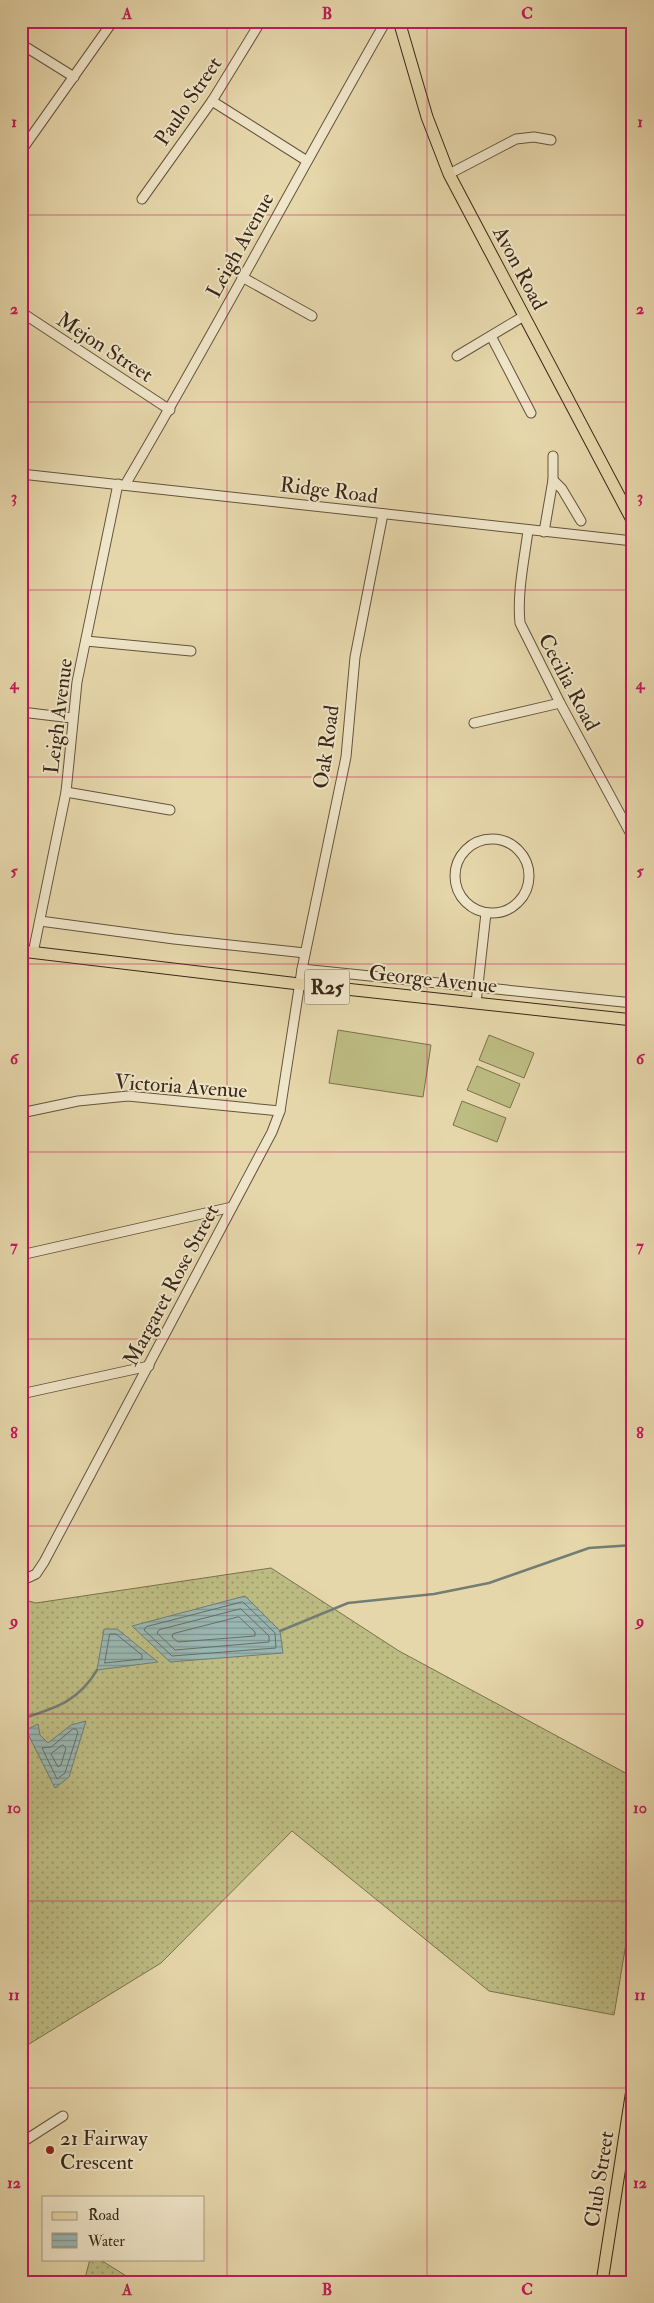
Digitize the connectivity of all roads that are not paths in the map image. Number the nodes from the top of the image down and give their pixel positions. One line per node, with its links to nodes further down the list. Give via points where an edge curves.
1 (113, 21): 6 (street)
2 (261, 21): 7 (street, Paulo Street)
3 (386, 21): 10 (street, Leigh Avenue)
4 (399, 21): 11 (main road, Avon Road, via 427,117)
5 (21, 44): 6 (street)
6 (74, 77): 9 (street)
7 (212, 101): 10 (street); 12 (street, Paulo Street)
8 (550, 140): 11 (street, via 534,137 516,139)
9 (21, 151)
10 (307, 161): 13 (street, Leigh Avenue)
11 (449, 174): 16 (main road, Avon Road)
12 (142, 199)
13 (242, 277): 15 (street); 19 (street, Leigh Avenue)
14 (21, 312): 19 (street, Mejon Street)
15 (312, 316)
16 (524, 316): 17 (street); 27 (main road, Avon Road)
17 (491, 336): 18 (street); 20 (street)
18 (457, 356)
19 (170, 410): 24 (street, Leigh Avenue)
20 (531, 413)
21 (553, 456): 23 (street)
22 (21, 474): 24 (street, Ridge Road)
23 (553, 480): 26 (street); 29 (street)
24 (122, 484): 25 (street, Ridge Road); 31 (street, Leigh Avenue)
25 (383, 514): 28 (street, Ridge Road); 43 (street, Oak Road, via 355,658 346,757)
26 (581, 521)
27 (633, 522)
28 (528, 531): 29 (street, Ridge Road); 33 (street, Cecilia Road, via 520,623)
29 (544, 532): 30 (street, Ridge Road)
30 (633, 541)
31 (86, 641): 32 (street); 35 (street, Leigh Avenue)
32 (191, 651)
33 (560, 703): 36 (street); 39 (street, Cecilia Road)
34 (21, 712): 35 (street)
35 (72, 718): 37 (street, Leigh Avenue)
36 (474, 723)
37 (66, 792): 38 (street); 41 (street, Leigh Avenue)
38 (170, 810)
39 (633, 838)
40 (486, 913): 40 (street, via 465,902 454,880 455,868 467,847 490,838 514,845 528,865 529,878 527,890 520,901 499,913); 46 (street)
41 (40, 920): 42 (street, Leigh Avenue); 43 (street)
42 (27, 952): 45 (main road, George Avenue / R25)
43 (305, 953): 44 (street, Oak Road)
44 (302, 969): 45 (street, Oak Road); 46 (street, George Avenue)
45 (299, 984): 47 (main road, George Avenue / R25); 50 (street, Margaret Rose Street)
46 (478, 987): 47 (street); 48 (street, George Avenue)
47 (476, 1003): 49 (main road, George Avenue / R25)
48 (633, 1003)
49 (633, 1020)
50 (280, 1111): 51 (street, Victoria Avenue, via 128,1096 78,1101); 52 (street, Margaret Rose Street)
51 (21, 1113)
52 (232, 1207): 53 (street); 54 (street, Margaret Rose Street)
53 (21, 1255)
54 (148, 1366): 55 (street); 56 (street, Margaret Rose Street, via 44,1562 36,1574)
55 (21, 1394)
56 (23, 1581)
57 (633, 2083): 60 (main road, Club Street)
58 (63, 2116): 59 (street)
59 (21, 2142)
60 (602, 2282)

